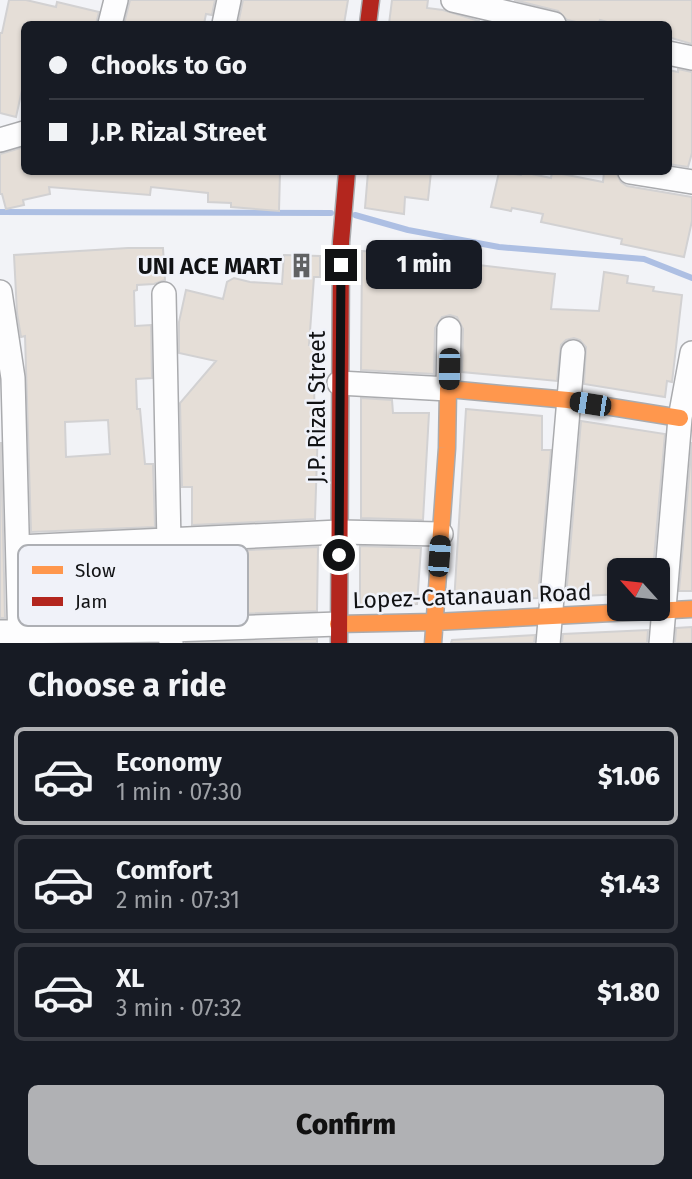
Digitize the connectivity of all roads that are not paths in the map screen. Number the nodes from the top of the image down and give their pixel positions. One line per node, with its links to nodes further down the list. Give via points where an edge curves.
1 (116, 0): 5 (street)
2 (229, 0): 6 (street)
3 (371, 0): 7 (main road)
4 (453, 0): 8 (street)
5 (111, 21)
6 (225, 21)
7 (368, 21)
8 (541, 21)
9 (672, 54): 10 (street)
10 (692, 58)
11 (21, 134): 12 (street)
12 (0, 140)
13 (347, 175): 21 (main road, J.P. Rizal Street)
14 (649, 175): 15 (street)
15 (692, 182)
16 (0, 292): 30 (street, via 13,379)
17 (164, 294): 27 (street)
18 (449, 329): 22 (street)
19 (573, 352): 23 (street)
20 (692, 353): 24 (street)
21 (340, 383): 22 (street); 25 (main road, J.P. Rizal Street)
22 (448, 389): 23 (main road); 26 (main road)
23 (568, 400): 24 (main road); 35 (street)
24 (680, 418): 31 (street)
25 (339, 532): 26 (street); 27 (street); 38 (main road, J.P. Rizal Street)
26 (440, 534): 37 (main road)
27 (170, 540): 28 (street); 29 (street)
28 (61, 545)
29 (170, 545)
30 (18, 547): 39 (street)
31 (668, 558)
32 (692, 609): 33 (main road, Lopez-Catanauan Road)
33 (670, 610)
34 (607, 613): 35 (main road, Lopez-Catanauan Road)
35 (550, 616): 37 (main road, Lopez-Catanauan Road); 42 (street)
36 (663, 621): 43 (street)
37 (434, 622): 38 (main road, Lopez-Catanauan Road); 41 (main road)
38 (339, 634): 40 (street)
39 (13, 636): 40 (street)
40 (171, 637)
41 (433, 643)
42 (548, 643)
43 (661, 643)

